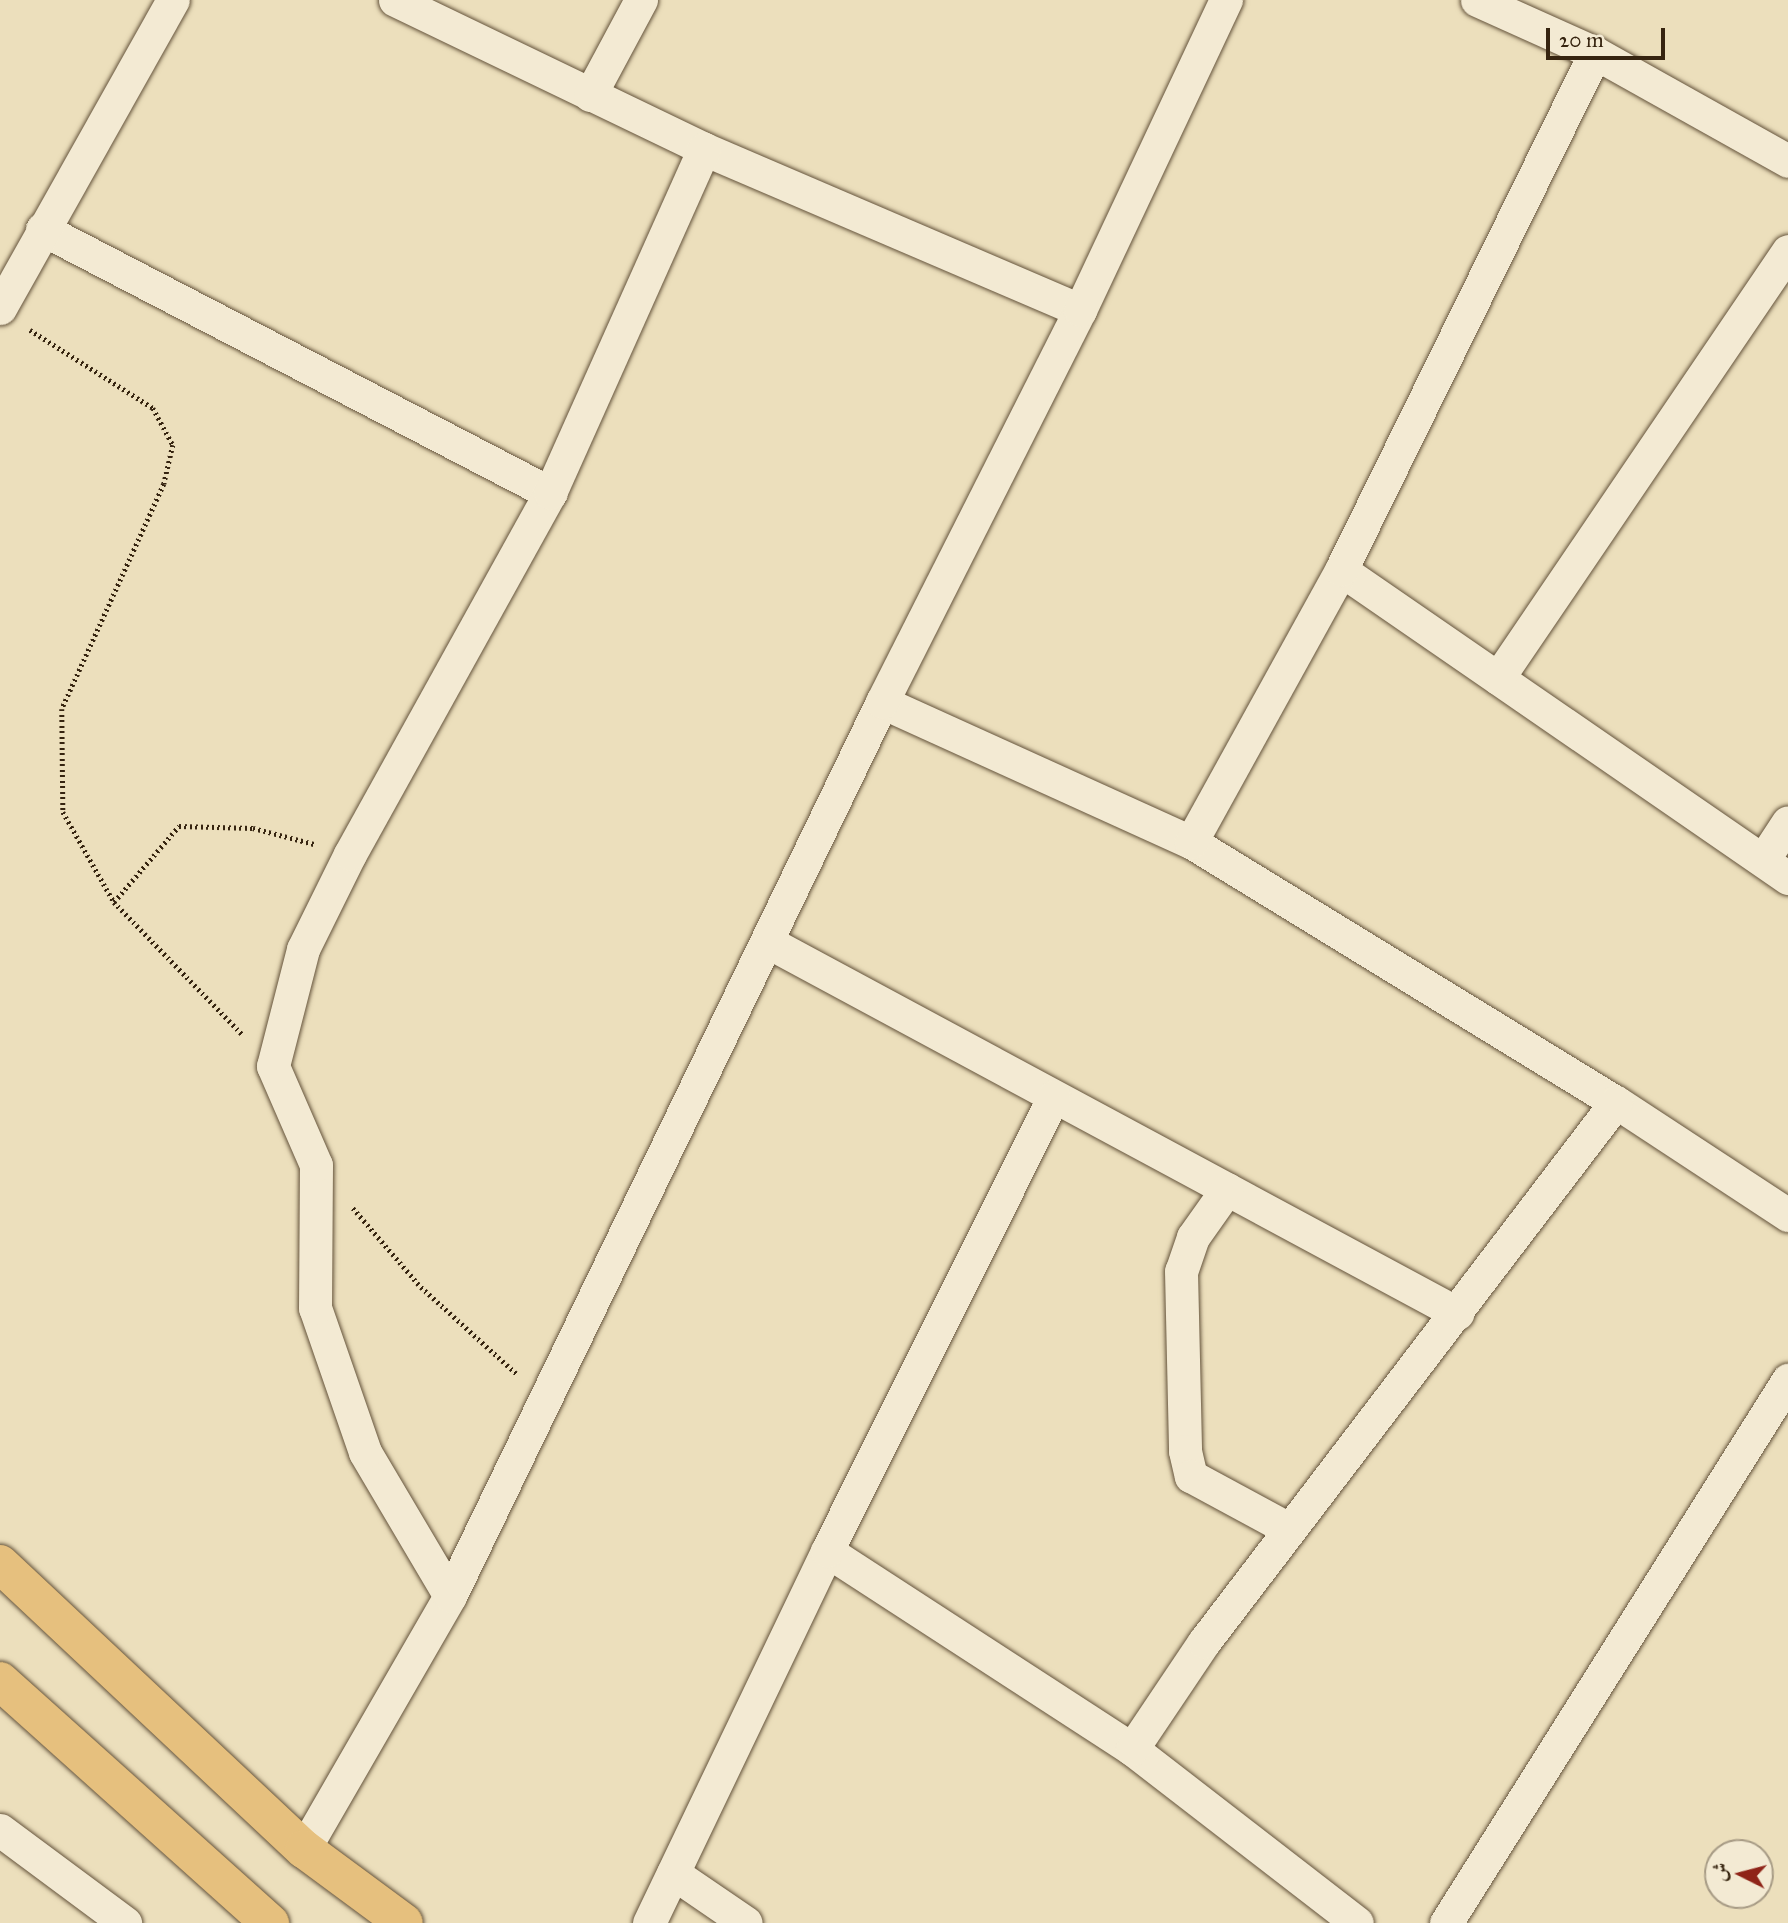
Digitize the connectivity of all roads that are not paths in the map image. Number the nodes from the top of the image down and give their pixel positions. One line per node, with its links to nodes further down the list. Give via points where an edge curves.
1 (173, 0): 10 (street)
2 (395, 0): 7 (street)
3 (641, 0): 7 (street)
4 (1226, 0): 12 (street)
5 (1477, 0): 6 (street)
6 (1595, 53): 9 (street); 15 (street)
7 (590, 95): 8 (street)
8 (704, 149): 12 (street); 14 (street)
9 (1788, 162)
10 (42, 229): 13 (street); 14 (street)
11 (1788, 251): 16 (street)
12 (1080, 310): 17 (street)
13 (12, 317)
14 (550, 493): 31 (street, via 350,854 303,949 273,1066 316,1165 315,1308 365,1452)
15 (1341, 570): 16 (street); 19 (street)
16 (1498, 678): 20 (street)
17 (882, 702): 19 (street); 21 (street)
18 (1788, 822): 20 (street)
19 (1191, 842): 23 (street)
20 (1775, 869)
21 (768, 942): 22 (street); 31 (street, via 542,1397)
22 (1054, 1096): 24 (street); 29 (street)
23 (1616, 1102): 25 (street); 26 (street)
24 (1227, 1189): 26 (street); 28 (street, via 1193,1237 1181,1271 1185,1451 1191,1476)
25 (1788, 1215)
26 (1457, 1314): 28 (street)
27 (1788, 1380): 43 (street)
28 (1289, 1529): 33 (street, via 1204,1642)
29 (827, 1551): 33 (street); 36 (street)
30 (0, 1564): 35 (main road)
31 (450, 1596): 35 (street)
32 (0, 1681): 38 (main road)
33 (1132, 1749): 42 (street)
34 (0, 1830): 37 (street)
35 (304, 1849): 39 (main road)
36 (673, 1873): 40 (street); 41 (street)
37 (125, 1923)
38 (271, 1923)
39 (404, 1923)
40 (649, 1923)
41 (746, 1923)
42 (1357, 1923)
43 (1447, 1923)

